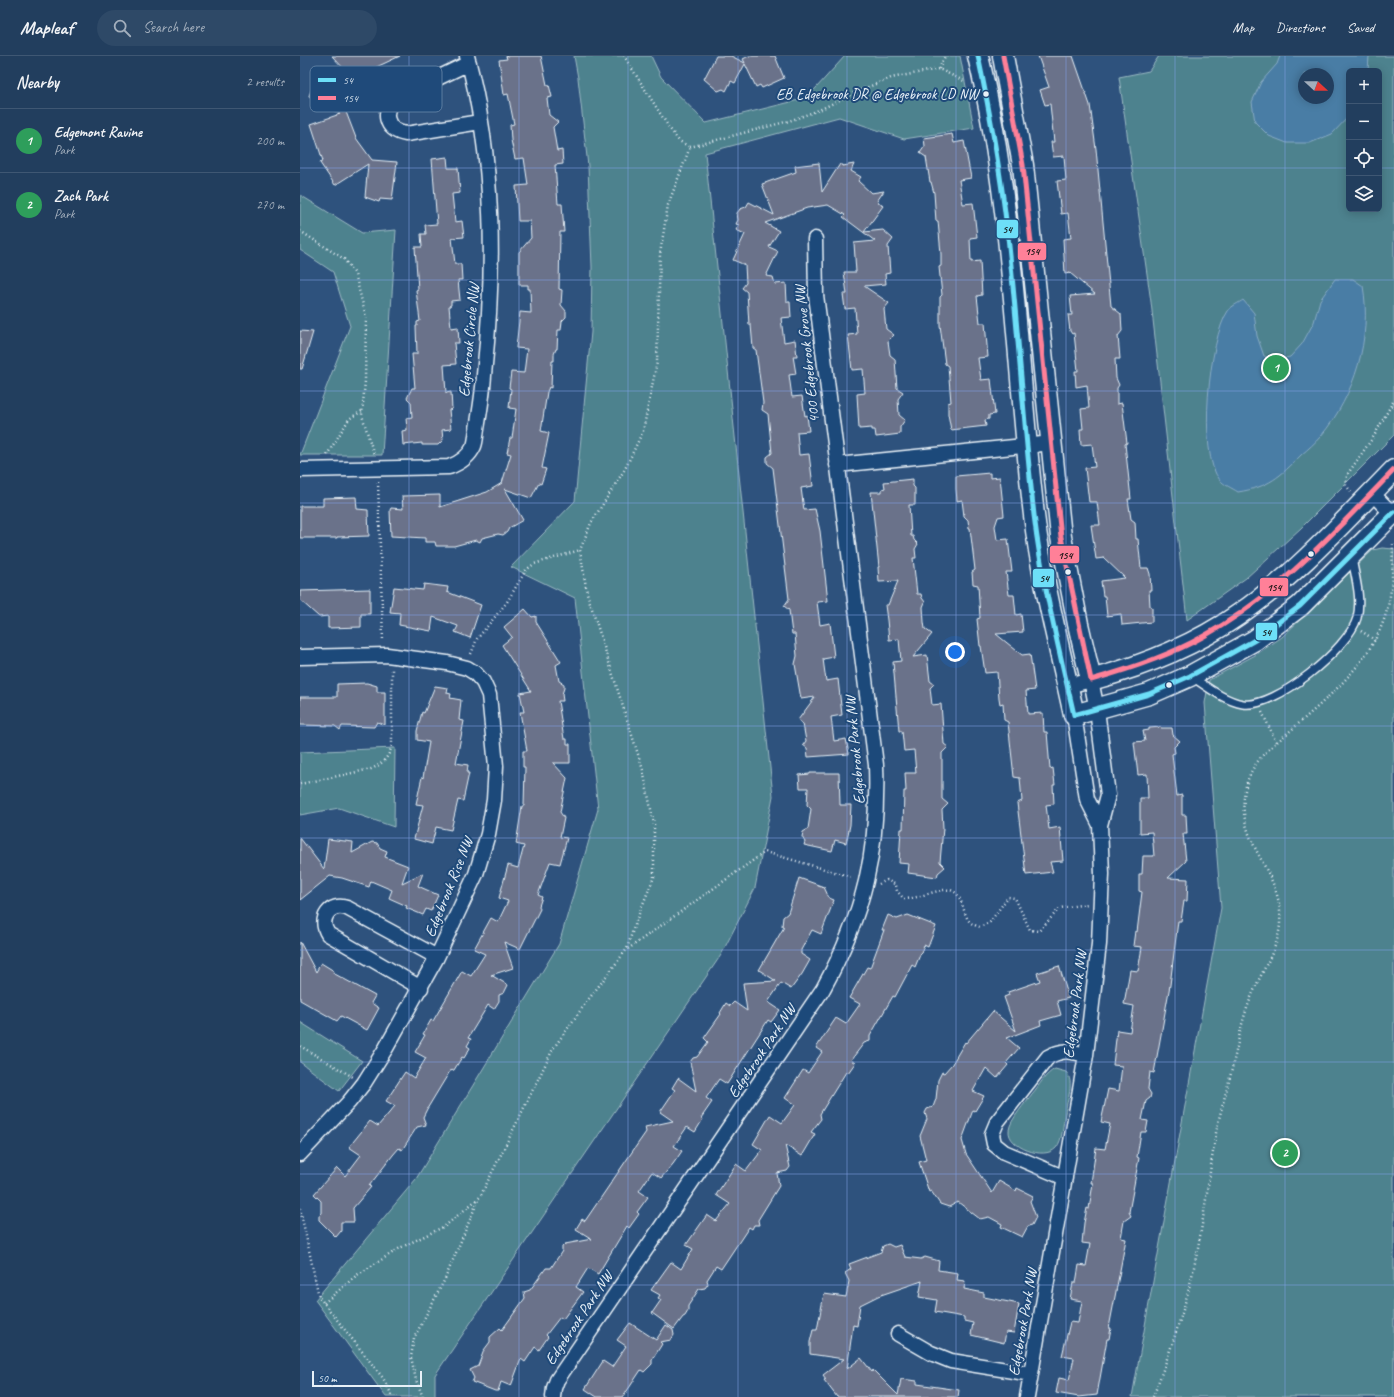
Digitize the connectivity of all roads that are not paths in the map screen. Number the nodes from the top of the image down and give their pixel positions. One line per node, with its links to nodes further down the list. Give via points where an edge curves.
1 (978, 56): 9 (street, via 1003,198)
2 (1003, 56): 8 (street, via 1023,165)
3 (468, 60): 4 (street); 6 (street, Edgebrook Circle NW)
4 (442, 74)
5 (387, 112): 6 (street, via 390,127 406,134)
6 (480, 122): 11 (street, Edgebrook Circle NW, via 488,182 492,289 482,395 474,445 460,463 449,467)
7 (815, 239): 10 (street, 400 Edgebrook Grove NW, via 816,295)
8 (1052, 444): 9 (street); 19 (street, via 1061,537)
9 (1028, 446): 10 (street); 18 (street, via 1034,516 1043,573)
10 (837, 465): 29 (street, Edgebrook Park NW, via 876,765 878,805 873,882 823,989 557,1380)
11 (300, 470)
12 (1392, 476): 13 (street)
13 (1362, 494): 14 (street); 19 (street, via 1313,551 1266,594 1208,634 1135,667)
14 (1393, 514): 15 (street)
15 (1351, 554): 17 (street, via 1300,606 1255,640); 17 (lane, via 1358,598 1353,626 1345,640 1291,689 1266,701 1244,704 1230,700)
16 (300, 657): 22 (street, Edgebrook Rise NW, via 387,655 447,663 467,668 484,682 489,695 496,766 494,800 488,834 476,874)
17 (1190, 676): 19 (street, via 1149,694)
18 (1068, 686): 19 (street); 20 (street)
19 (1095, 696): 20 (street); 21 (street, Edgebrook Park NW, via 1108,795)
20 (1074, 715): 21 (street, Edgebrook Park NW, via 1087,799)
21 (1100, 826): 24 (street, Edgebrook Park NW, via 1102,874 1099,944)
22 (437, 957): 23 (street, Edgebrook Rise NW); 23 (street, via 342,906 333,908 326,914 324,924 328,934)
23 (421, 988): 25 (street, Edgebrook Rise NW, via 364,1083)
24 (1086, 1055): 26 (street, Edgebrook Park NW); 26 (street, via 1058,1051 1048,1057 997,1122 992,1134 994,1144 1004,1152)
25 (300, 1154)
26 (1065, 1178): 28 (street, Edgebrook Park NW)
27 (898, 1334): 28 (street, via 930,1353 951,1361)
28 (1031, 1374): 30 (street, Edgebrook Park NW)
29 (553, 1397)
30 (1027, 1397)

